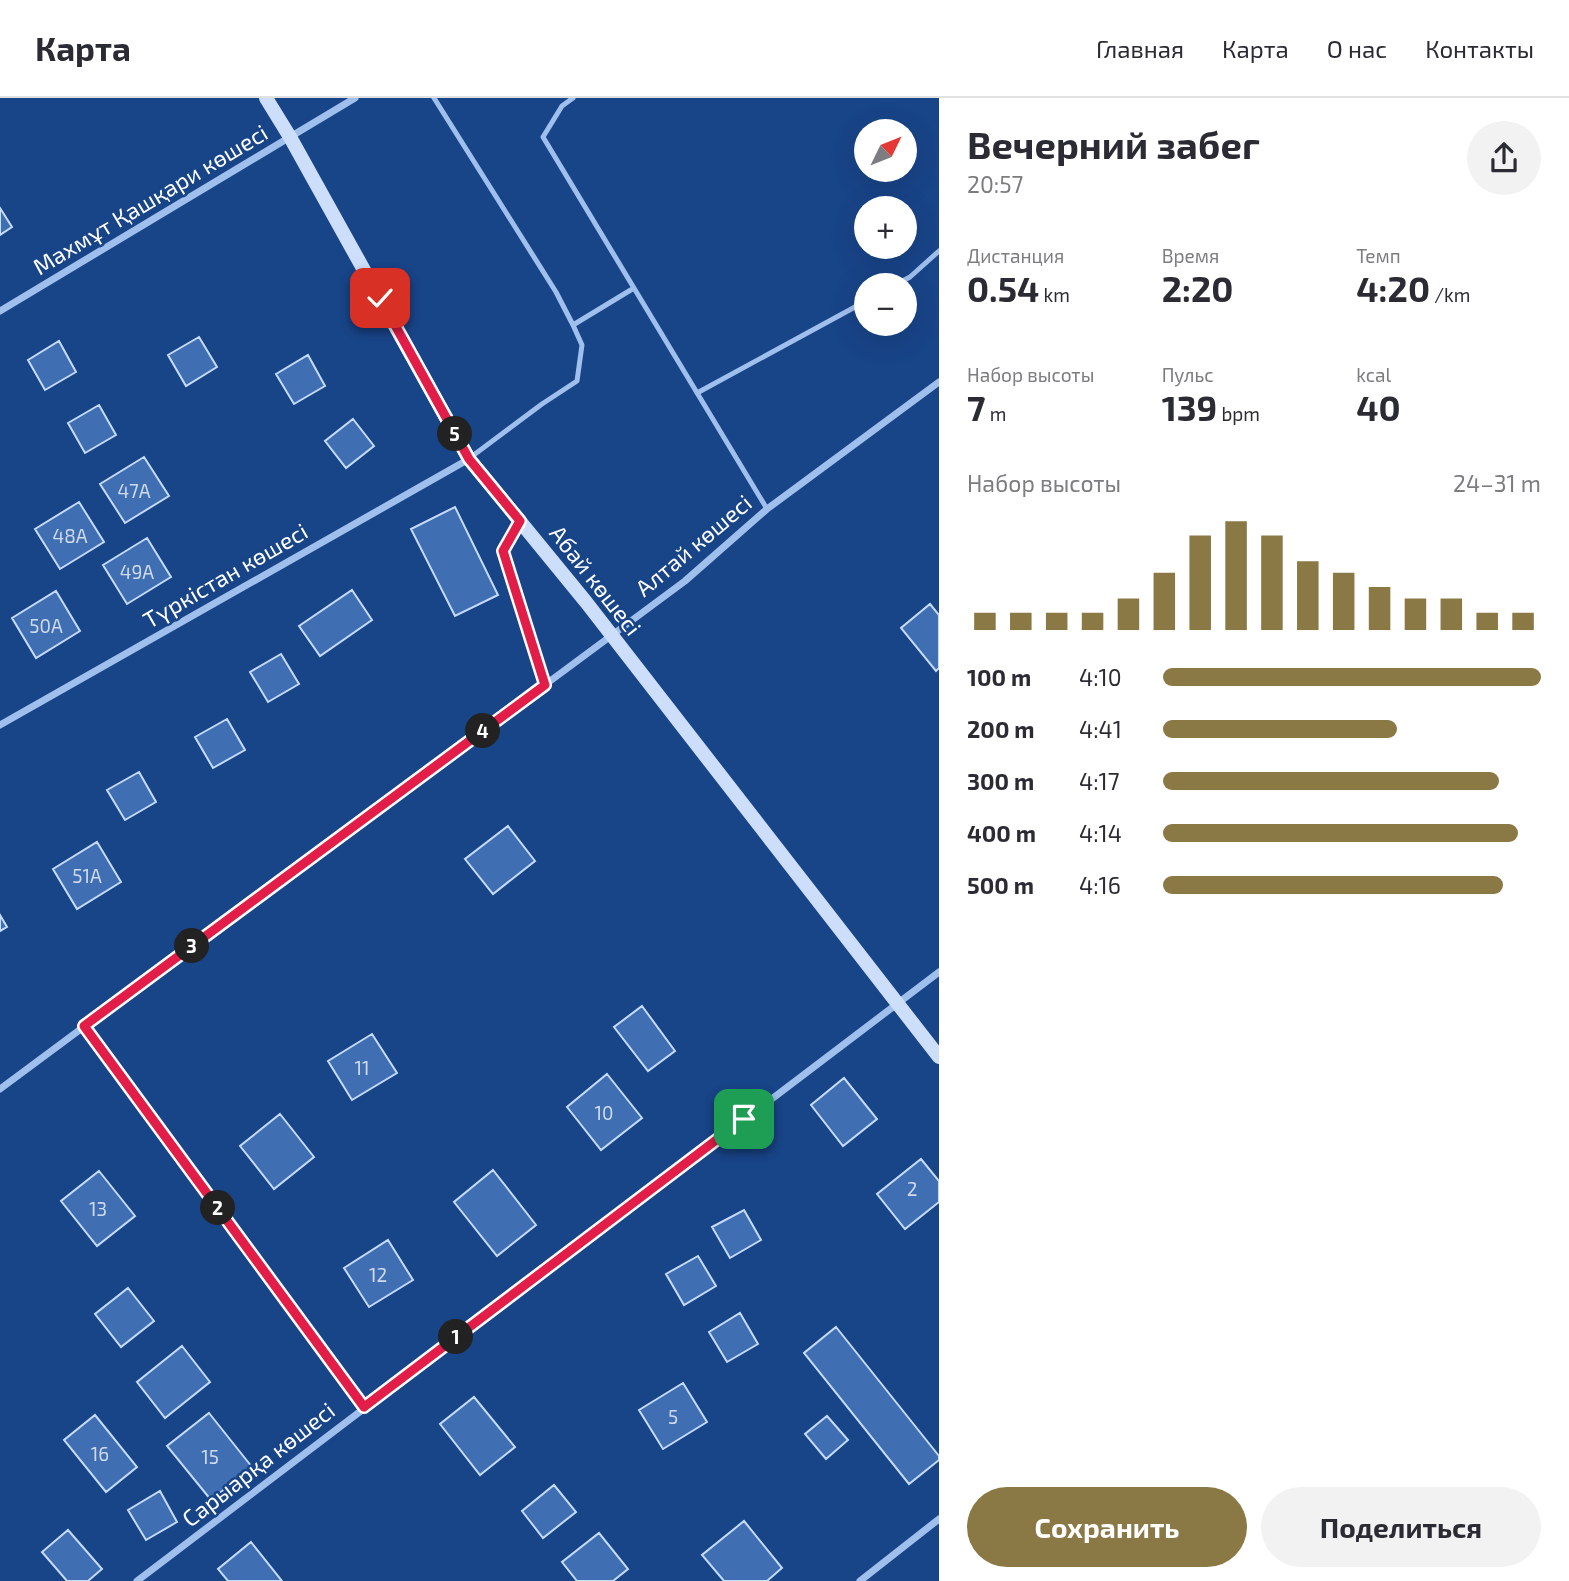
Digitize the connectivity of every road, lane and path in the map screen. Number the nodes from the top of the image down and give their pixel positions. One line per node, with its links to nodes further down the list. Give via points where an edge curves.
1 (267, 98): 5 (main road, Абай көшесі)
2 (355, 98): 5 (street, Махмұт Қашқари көшесі)
3 (434, 98): 11 (lane)
4 (573, 98): 8 (lane, via 562,106 542,138)
5 (290, 136): 10 (street, Махмұт Қашқари көшесі); 14 (main road, Абай көшесі)
6 (939, 251): 7 (lane)
7 (914, 273)
8 (634, 288): 11 (lane); 13 (lane)
9 (854, 308): 13 (lane)
10 (0, 311)
11 (573, 325): 14 (lane, via 582,345 577,381)
12 (939, 382): 15 (street, Алтай көшесі)
13 (697, 393): 15 (lane)
14 (469, 459): 16 (main road, Абай көшесі); 19 (street, Түркістан көшесі)
15 (767, 509): 17 (street, Алтай көшесі, via 685,581)
16 (520, 521): 17 (main road, Абай көшесі); 18 (street, via 503,551)
17 (611, 636): 18 (street, Алтай көшесі); 21 (main road, Абай көшесі)
18 (545, 685): 22 (street, Алтай көшесі)
19 (0, 725)
20 (939, 972): 21 (street, Сарыарқа көшесі)
21 (896, 1004): 23 (main road, Абай көшесі); 25 (street, Сарыарқа көшесі)
22 (84, 1026): 24 (street, Алтай көшесі); 25 (street)
23 (939, 1058)
24 (0, 1089)
25 (364, 1407): 27 (street, Сарыарқа көшесі)
26 (939, 1520): 28 (street)
27 (137, 1581)
28 (860, 1581)

